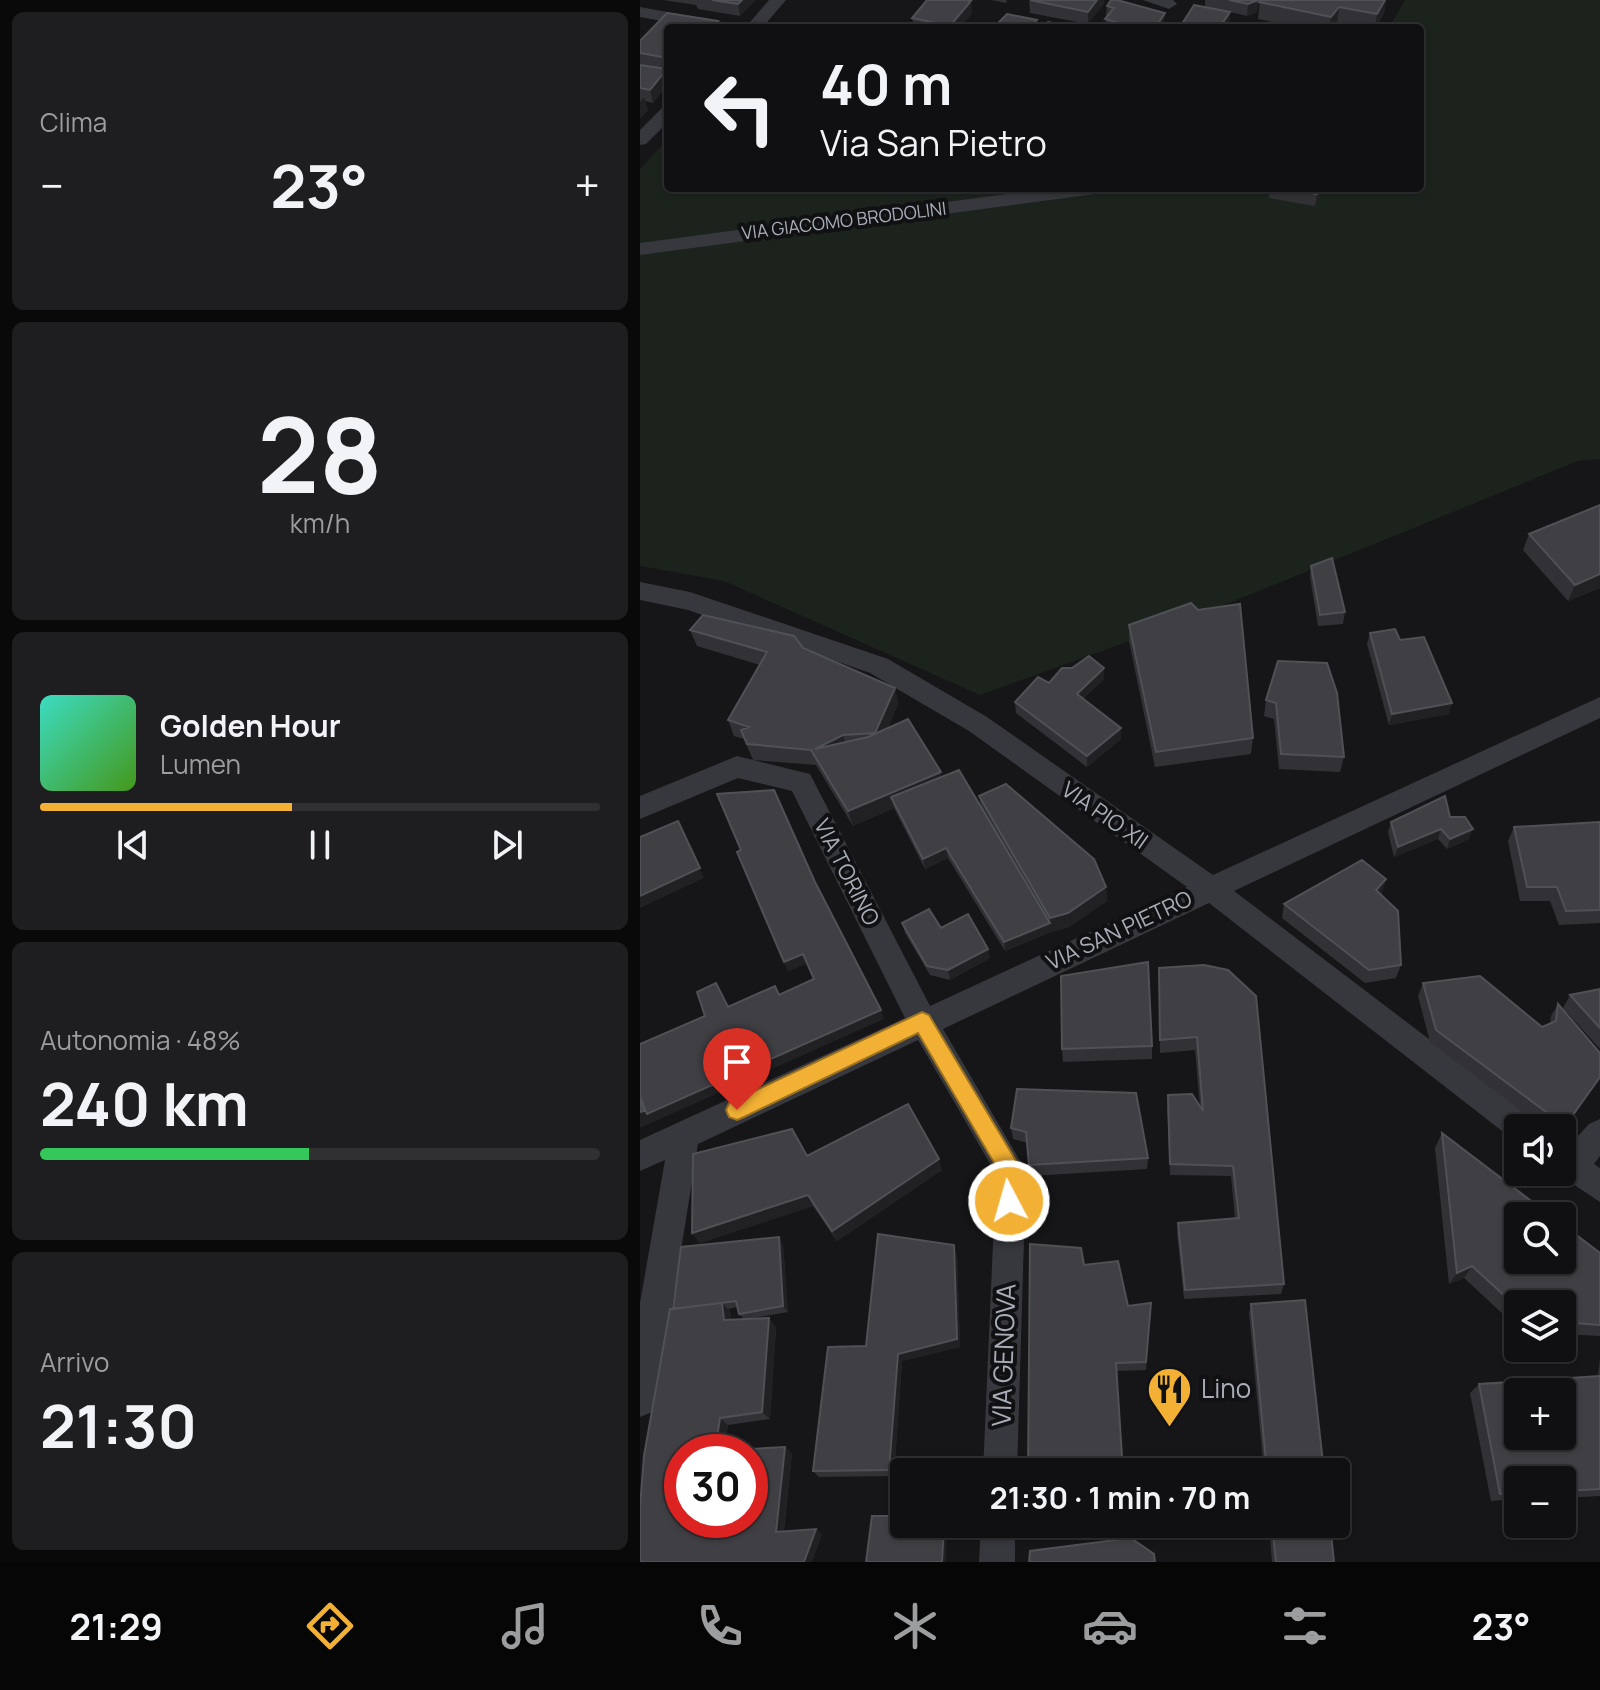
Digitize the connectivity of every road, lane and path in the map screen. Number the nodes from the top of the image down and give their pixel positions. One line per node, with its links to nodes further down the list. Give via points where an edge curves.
1 (778, 0): 6 (street)
2 (1151, 0): 3 (street)
3 (1169, 4)
4 (640, 12): 5 (street)
5 (706, 24)
6 (757, 24)
7 (664, 116): 8 (street)
8 (640, 140)
9 (1065, 192): 10 (street, VIA GIACOMO BRODOLINI)
10 (640, 249)
11 (640, 591): 14 (street, VIA PIO XII, via 690,601 879,666 978,724)
12 (1600, 707): 14 (street, VIA SAN PIETRO)
13 (640, 808): 15 (street, VIA TORINO, via 737,767 801,782)
14 (1210, 888): 15 (street, VIA SAN PIETRO); 16 (street, VIA PIO XII)
15 (922, 1021): 18 (street, VIA SAN PIETRO); 24 (street, VIA GENOVA, via 1011,1171)
16 (1504, 1114)
17 (1600, 1134): 19 (street)
18 (684, 1135): 20 (street, VIA SAN PIETRO); 23 (street)
19 (1576, 1154)
20 (640, 1156)
21 (1576, 1169): 22 (street)
22 (1600, 1187)
23 (640, 1400)
24 (1001, 1458)
25 (998, 1538): 26 (street)
26 (997, 1562)

